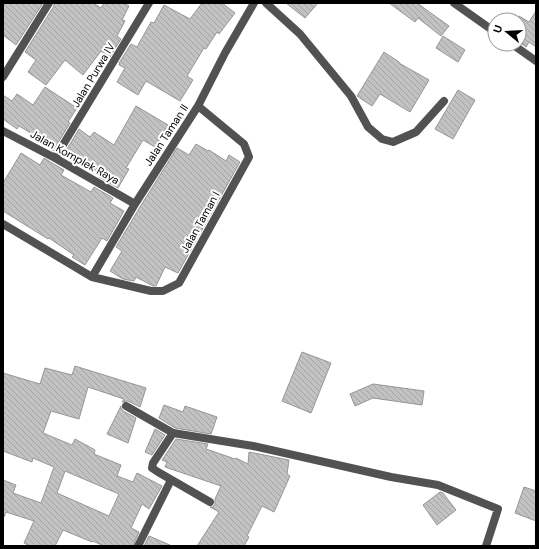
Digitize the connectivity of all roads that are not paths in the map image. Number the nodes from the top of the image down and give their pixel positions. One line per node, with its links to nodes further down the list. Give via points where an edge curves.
1 (50, 3): 10 (street)
2 (149, 3): 14 (street, Jalan Purwa IV)
3 (254, 3): 12 (street, Jalan Taman II)
4 (266, 3): 11 (street, via 300,34 352,96 368,127 382,139 393,142 416,132)
5 (454, 3): 6 (street)
6 (466, 6): 7 (street)
7 (487, 25)
8 (523, 52): 9 (street)
9 (536, 61)
10 (3, 77)
11 (444, 101)
12 (198, 106): 15 (street, Jalan Taman II); 17 (street, Jalan Taman I, via 244,144 249,157 179,283 162,292)
13 (3, 131): 14 (street, Jalan Komplek Raya)
14 (55, 158): 15 (street, Jalan Komplek Raya)
15 (135, 204): 17 (street, Jalan Taman II)
16 (3, 224): 17 (street)
17 (92, 277)
18 (126, 406): 19 (street)
19 (173, 433): 20 (street, via 152,468); 23 (street, via 253,446 438,485 498,509)
20 (171, 480): 21 (street); 22 (street)
21 (210, 502)
22 (138, 546)
23 (486, 546)

